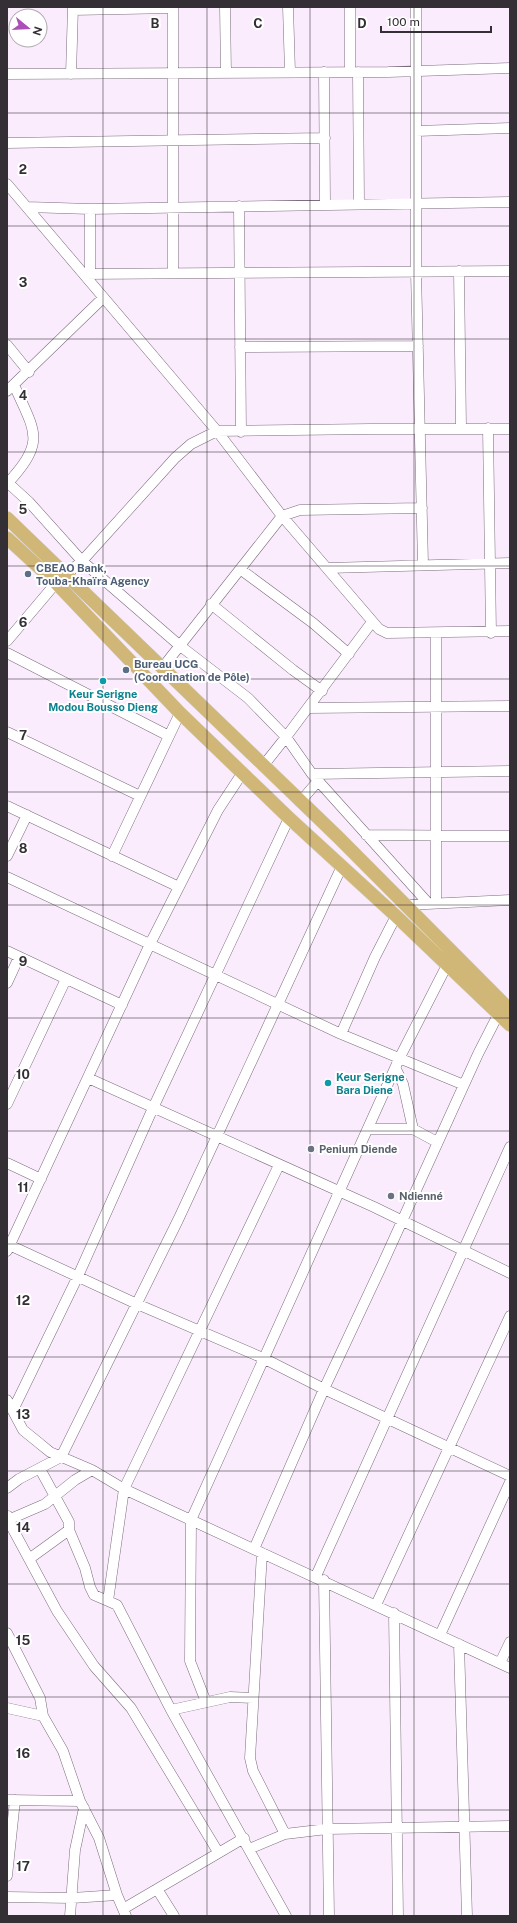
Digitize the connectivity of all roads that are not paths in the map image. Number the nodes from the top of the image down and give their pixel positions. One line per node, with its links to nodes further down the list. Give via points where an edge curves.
1 (173, 7): 6 (street); 12 (street)
2 (225, 7): 13 (street)
3 (288, 7): 9 (street)
4 (350, 7): 11 (street)
5 (416, 7): 8 (street)
6 (73, 8): 15 (street)
7 (510, 68): 8 (street)
8 (415, 71): 11 (street); 17 (street)
9 (290, 72): 10 (street); 13 (street)
10 (324, 72): 11 (street); 18 (street)
11 (354, 72): 25 (street)
12 (172, 73): 13 (street); 15 (street); 19 (street)
13 (226, 73)
14 (7, 74): 15 (street)
15 (71, 74)
16 (510, 128): 17 (street)
17 (416, 131): 23 (street)
18 (325, 138): 19 (street); 24 (street)
19 (173, 141): 20 (street); 28 (street)
20 (7, 143)
21 (7, 184): 27 (street)
22 (510, 202): 23 (street)
23 (416, 203): 25 (street); 32 (street)
24 (325, 204): 25 (street); 26 (street)
25 (359, 204)
26 (239, 206): 28 (street); 34 (street)
27 (27, 207): 29 (street); 35 (street)
28 (173, 207): 29 (street); 33 (street)
29 (90, 209): 35 (street)
30 (459, 271): 31 (street); 32 (street); 43 (street)
31 (510, 271)
32 (416, 272): 34 (street); 38 (street)
33 (173, 273): 34 (street); 35 (street)
34 (240, 273): 39 (street)
35 (87, 274): 36 (street)
36 (103, 298): 40 (street); 46 (street)
37 (7, 345): 40 (street)
38 (418, 346): 39 (street); 42 (street)
39 (240, 347): 47 (street)
40 (29, 372): 41 (street)
41 (11, 388): 48 (street, via 33,426 34,440 27,461)
42 (420, 428): 43 (street); 47 (street); 49 (street)
43 (461, 428): 44 (street)
44 (488, 428): 45 (street); 54 (street)
45 (510, 429)
46 (217, 431): 47 (street); 50 (street); 53 (street, via 191,444 175,458)
47 (241, 432)
48 (7, 483): 53 (street, via 29,502)
49 (422, 508): 50 (street, via 300,510); 56 (street)
50 (282, 516): 57 (street); 58 (street)
51 (7, 518): 59 (main road)
52 (7, 538): 60 (main road)
53 (82, 561): 59 (street); 67 (street)
54 (489, 563): 55 (street); 56 (street); 64 (street)
55 (510, 563)
56 (423, 564): 57 (street)
57 (328, 568): 62 (street)
58 (240, 569): 61 (street); 69 (street, via 313,623)
59 (66, 573): 60 (street); 70 (main road)
60 (56, 583): 66 (street); 75 (main road)
61 (211, 604): 67 (street); 71 (street)
62 (372, 622): 65 (street, via 387,633); 69 (street)
63 (510, 631): 64 (street)
64 (491, 632): 65 (street)
65 (436, 633): 72 (street)
66 (8, 638)
67 (179, 645): 70 (street); 78 (street, via 248,698)
68 (7, 653): 77 (street)
69 (349, 654): 71 (street)
70 (163, 667): 79 (main road)
71 (322, 691): 74 (street)
72 (436, 706): 73 (street); 74 (street); 82 (street)
73 (510, 706)
74 (308, 708): 78 (street)
75 (180, 712): 77 (street); 81 (main road)
76 (7, 732): 84 (street)
77 (169, 736): 84 (street)
78 (286, 737): 79 (street); 83 (street)
79 (263, 766): 85 (main road)
80 (510, 771): 82 (street)
81 (243, 772): 88 (main road); 96 (street, via 218,810)
82 (436, 772): 83 (street); 90 (street)
83 (315, 778): 85 (street); 89 (street)
84 (140, 796): 93 (street)
85 (300, 802): 99 (main road)
86 (7, 806): 87 (street)
87 (27, 815): 92 (street); 93 (street)
88 (288, 818): 94 (main road); 105 (street)
89 (366, 835): 90 (street); 98 (street)
90 (437, 836): 91 (street); 98 (street)
91 (510, 836)
92 (7, 856)
93 (112, 856): 96 (street)
94 (342, 866): 100 (main road); 108 (street)
95 (7, 877): 101 (street)
96 (179, 887): 101 (street)
97 (510, 900): 98 (street)
98 (432, 902): 99 (street)
99 (406, 905): 110 (main road)
100 (396, 916): 104 (main road); 112 (street)
101 (150, 944): 105 (street); 109 (street)
102 (7, 951): 103 (street)
103 (20, 957): 106 (street); 107 (street)
104 (447, 965): 110 (main road); 113 (street)
105 (216, 974): 108 (street); 118 (street)
106 (66, 979): 109 (street); 117 (street)
107 (7, 983)
108 (278, 1004): 112 (street); 121 (street)
109 (122, 1005): 115 (street)
110 (504, 1010): 111 (main road); 116 (street)
111 (510, 1026)
112 (341, 1034): 113 (street)
113 (400, 1057): 114 (street); 116 (street)
114 (396, 1069): 119 (street); 120 (street, via 403,1084)
115 (88, 1078): 118 (street); 126 (street)
116 (464, 1085): 122 (street)
117 (7, 1104)
118 (153, 1108): 121 (street); 132 (street)
119 (369, 1129): 120 (street); 127 (street)
120 (413, 1129): 122 (street)
121 (217, 1136): 125 (street); 133 (street)
122 (438, 1142): 128 (street)
123 (510, 1147): 130 (street)
124 (7, 1163): 126 (street)
125 (279, 1165): 127 (street); 135 (street)
126 (41, 1179): 129 (street)
127 (340, 1192): 128 (street); 136 (street)
128 (402, 1221): 130 (street); 137 (street)
129 (8, 1247): 132 (street)
130 (463, 1251): 131 (street); 140 (street)
131 (510, 1273)
132 (78, 1276): 133 (street); 139 (street)
133 (137, 1304): 135 (street); 142 (street)
134 (510, 1316): 141 (street)
135 (200, 1330): 136 (street); 148 (street)
136 (263, 1358): 137 (street); 151 (street)
137 (324, 1389): 140 (street); 153 (street)
138 (7, 1400): 139 (street)
139 (11, 1413): 142 (street, via 24,1430 50,1452)
140 (386, 1418): 141 (street); 155 (street)
141 (450, 1448): 145 (street); 157 (street)
142 (61, 1457): 143 (street); 144 (street)
143 (40, 1469): 147 (street); 149 (street)
144 (92, 1470): 148 (street); 149 (street)
145 (510, 1476)
146 (510, 1482): 160 (street)
147 (7, 1488)
148 (124, 1489): 151 (street); 156 (street)
149 (55, 1495): 150 (street, via 46,1504); 152 (street, via 69,1522)
150 (8, 1518): 154 (street)
151 (191, 1520): 153 (street); 166 (street, via 190,1661)
152 (69, 1530): 154 (street); 156 (street, via 94,1595)
153 (258, 1551): 155 (street); 165 (street)
154 (29, 1558): 179 (street, via 57,1611 94,1666 131,1708)
155 (320, 1578): 157 (street); 175 (street)
156 (108, 1601): 168 (street, via 117,1605)
157 (376, 1605): 158 (street)
158 (394, 1613): 160 (street); 174 (street)
159 (7, 1633): 169 (street, via 40,1698)
160 (440, 1635): 162 (street)
161 (510, 1642): 163 (street)
162 (459, 1644): 163 (street); 173 (street)
163 (500, 1663): 164 (street)
164 (510, 1668)
165 (253, 1698): 166 (street, via 234,1696); 176 (street, via 250,1758 252,1767)
166 (206, 1702): 168 (street)
167 (7, 1708): 169 (street)
168 (171, 1710): 177 (street)
169 (43, 1716): 171 (street, via 63,1751)
170 (11, 1800): 171 (street); 180 (street)
171 (82, 1804): 182 (street, via 99,1838); 184 (street, via 75,1850)
172 (510, 1826): 173 (street)
173 (463, 1827): 174 (street); 191 (street)
174 (395, 1828): 175 (street); 190 (street)
175 (327, 1829): 176 (street); 189 (street)
176 (284, 1834): 178 (street)
177 (244, 1838): 178 (street); 179 (street)
178 (249, 1849): 188 (street)
179 (218, 1852): 181 (street)
180 (7, 1876)
181 (157, 1889): 185 (street); 187 (street)
182 (117, 1895): 184 (street); 185 (street)
183 (7, 1897): 184 (street)
184 (72, 1898): 186 (street)
185 (125, 1913)
186 (70, 1916)
187 (174, 1916)
188 (286, 1916)
189 (329, 1916)
190 (398, 1916)
191 (467, 1916)

